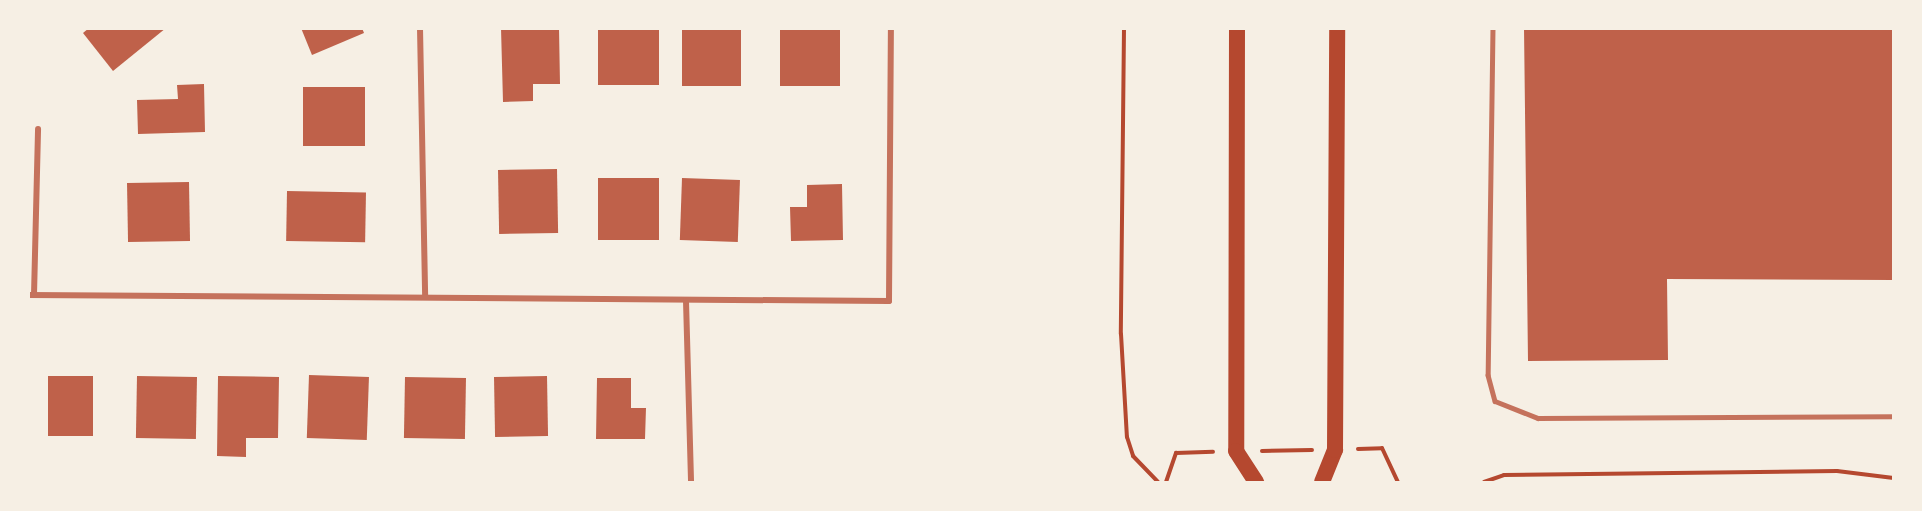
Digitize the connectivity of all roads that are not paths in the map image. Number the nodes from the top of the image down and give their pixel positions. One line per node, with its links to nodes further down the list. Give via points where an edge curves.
1 (420, 28): 8 (street)
2 (891, 28): 9 (street, via 889,301)
3 (1237, 28): 12 (highway, via 1236,451)
4 (1337, 28): 13 (highway, via 1335,450)
5 (1493, 28): 10 (lane, via 1488,375 1495,401 1538,418)
6 (38, 129): 7 (street)
7 (31, 295): 8 (street)
8 (425, 295): 9 (street)
9 (686, 301): 11 (street)
10 (1893, 416)
11 (691, 483)
12 (1256, 483)
13 (1322, 483)

